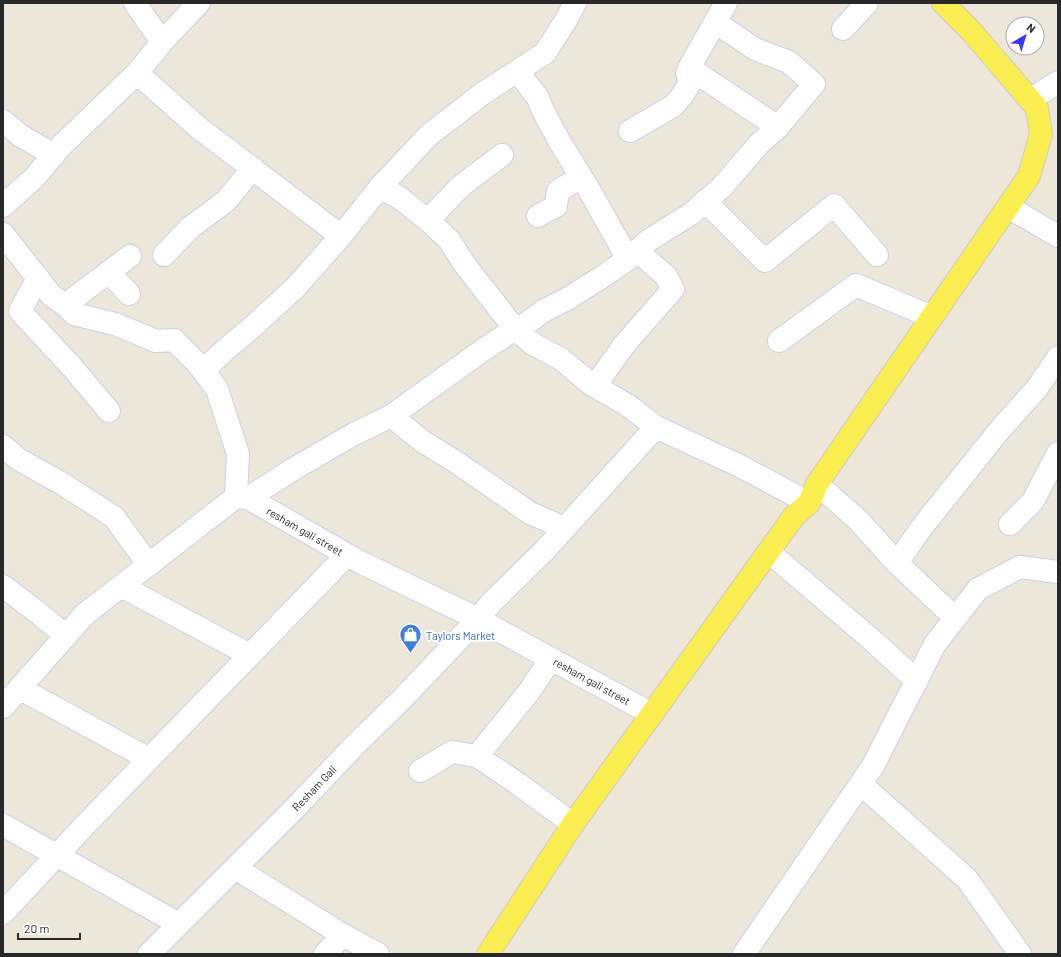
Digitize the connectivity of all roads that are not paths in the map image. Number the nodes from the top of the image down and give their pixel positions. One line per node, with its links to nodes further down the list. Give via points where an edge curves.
1 (135, 3): 9 (street)
2 (199, 3): 9 (street)
3 (575, 3): 11 (street, via 545,53)
4 (726, 3): 7 (street)
5 (867, 3): 8 (street)
6 (943, 3): 14 (main road, via 971,31)
7 (715, 22): 10 (street); 16 (street, via 755,50 789,62 814,84)
8 (843, 29)
9 (162, 42): 12 (street)
10 (689, 68): 16 (street); 17 (street, via 687,73 691,81 673,106)
11 (518, 72): 21 (street, via 538,98); 22 (street, via 482,94 429,135)
12 (137, 73): 18 (street); 20 (street, via 199,128)
13 (1058, 82): 14 (street)
14 (1030, 100): 25 (main road, via 1037,108 1041,134 1029,176)
15 (3, 121): 18 (street, via 21,136)
16 (778, 127): 23 (street)
17 (630, 131)
18 (54, 154): 24 (street, via 35,177)
19 (502, 155): 27 (street, via 462,185)
20 (253, 168): 29 (street); 31 (street, via 226,201 191,227)
21 (581, 177): 26 (street, via 558,191 556,206); 32 (street)
22 (380, 187): 27 (street, via 400,198); 29 (street)
23 (706, 201): 32 (street, via 691,214 649,240); 33 (street, via 765,261 834,205)
24 (3, 206)
25 (1008, 208): 30 (street); 39 (main road)
26 (538, 216)
27 (428, 220): 40 (street, via 449,240)
28 (3, 234): 36 (street)
29 (341, 236): 43 (street, via 295,288)
30 (1058, 236)
31 (164, 255)
32 (633, 255): 40 (street, via 527,324); 44 (street, via 666,276 673,289 624,345)
33 (877, 255)
34 (130, 256): 35 (street)
35 (109, 272): 37 (street); 38 (street)
36 (38, 278): 38 (street, via 50,295); 45 (street, via 20,311)
37 (129, 294)
38 (65, 305): 43 (street, via 74,314 115,324 156,341 174,340)
39 (932, 317): 41 (street, via 856,285); 50 (main road)
40 (514, 329): 44 (street, via 561,359); 46 (street)
41 (779, 341)
42 (1058, 357): 56 (street, via 1038,387 998,432)
43 (203, 371): 51 (street, via 217,389 238,454)
44 (595, 386): 47 (street, via 629,406)
45 (109, 411)
46 (390, 416): 51 (street); 53 (street, via 422,442 530,513)
47 (656, 427): 50 (street, via 740,466); 53 (street, Resham Gali)
48 (3, 446): 57 (street, via 18,459 114,517)
49 (1058, 453): 52 (street, via 1033,501)
50 (813, 494): 54 (main road); 56 (street, via 858,520)
51 (242, 497): 55 (street, resham gali street); 57 (street)
52 (1010, 524)
53 (564, 528): 62 (street, Resham Gali)
54 (769, 552): 66 (street); 69 (main road)
55 (347, 555): 62 (street, resham gali street); 64 (street)
56 (896, 563): 61 (street)
57 (148, 564): 60 (street)
58 (1058, 572): 61 (street, via 1020,567 978,589)
59 (3, 586): 63 (street)
60 (121, 586): 63 (street, via 85,614); 64 (street)
61 (955, 618): 66 (street, via 935,644)
62 (478, 619): 65 (street, resham gali street); 77 (street, Resham Gali)
63 (66, 636): 67 (street)
64 (250, 655): 71 (street)
65 (551, 659): 69 (street, resham gali street); 70 (street, via 528,693)
66 (916, 681): 73 (street, via 874,764)
67 (19, 688): 68 (street); 71 (street)
68 (3, 707)
69 (652, 714): 74 (main road)
70 (477, 756): 72 (street, via 452,752); 74 (street)
71 (149, 759): 76 (street)
72 (420, 771)
73 (861, 784): 85 (street); 86 (street, via 967,879)
74 (573, 824): 84 (main road)
75 (3, 825): 76 (street)
76 (58, 854): 78 (street); 79 (street)
77 (236, 868): 79 (street, Resham Gali); 80 (street)
78 (3, 913)
79 (180, 924): 81 (street, Resham Gali)
80 (343, 935): 82 (street); 83 (street)
81 (149, 954)
82 (325, 954)
83 (378, 954)
84 (488, 954)
85 (744, 954)
86 (1020, 954)

